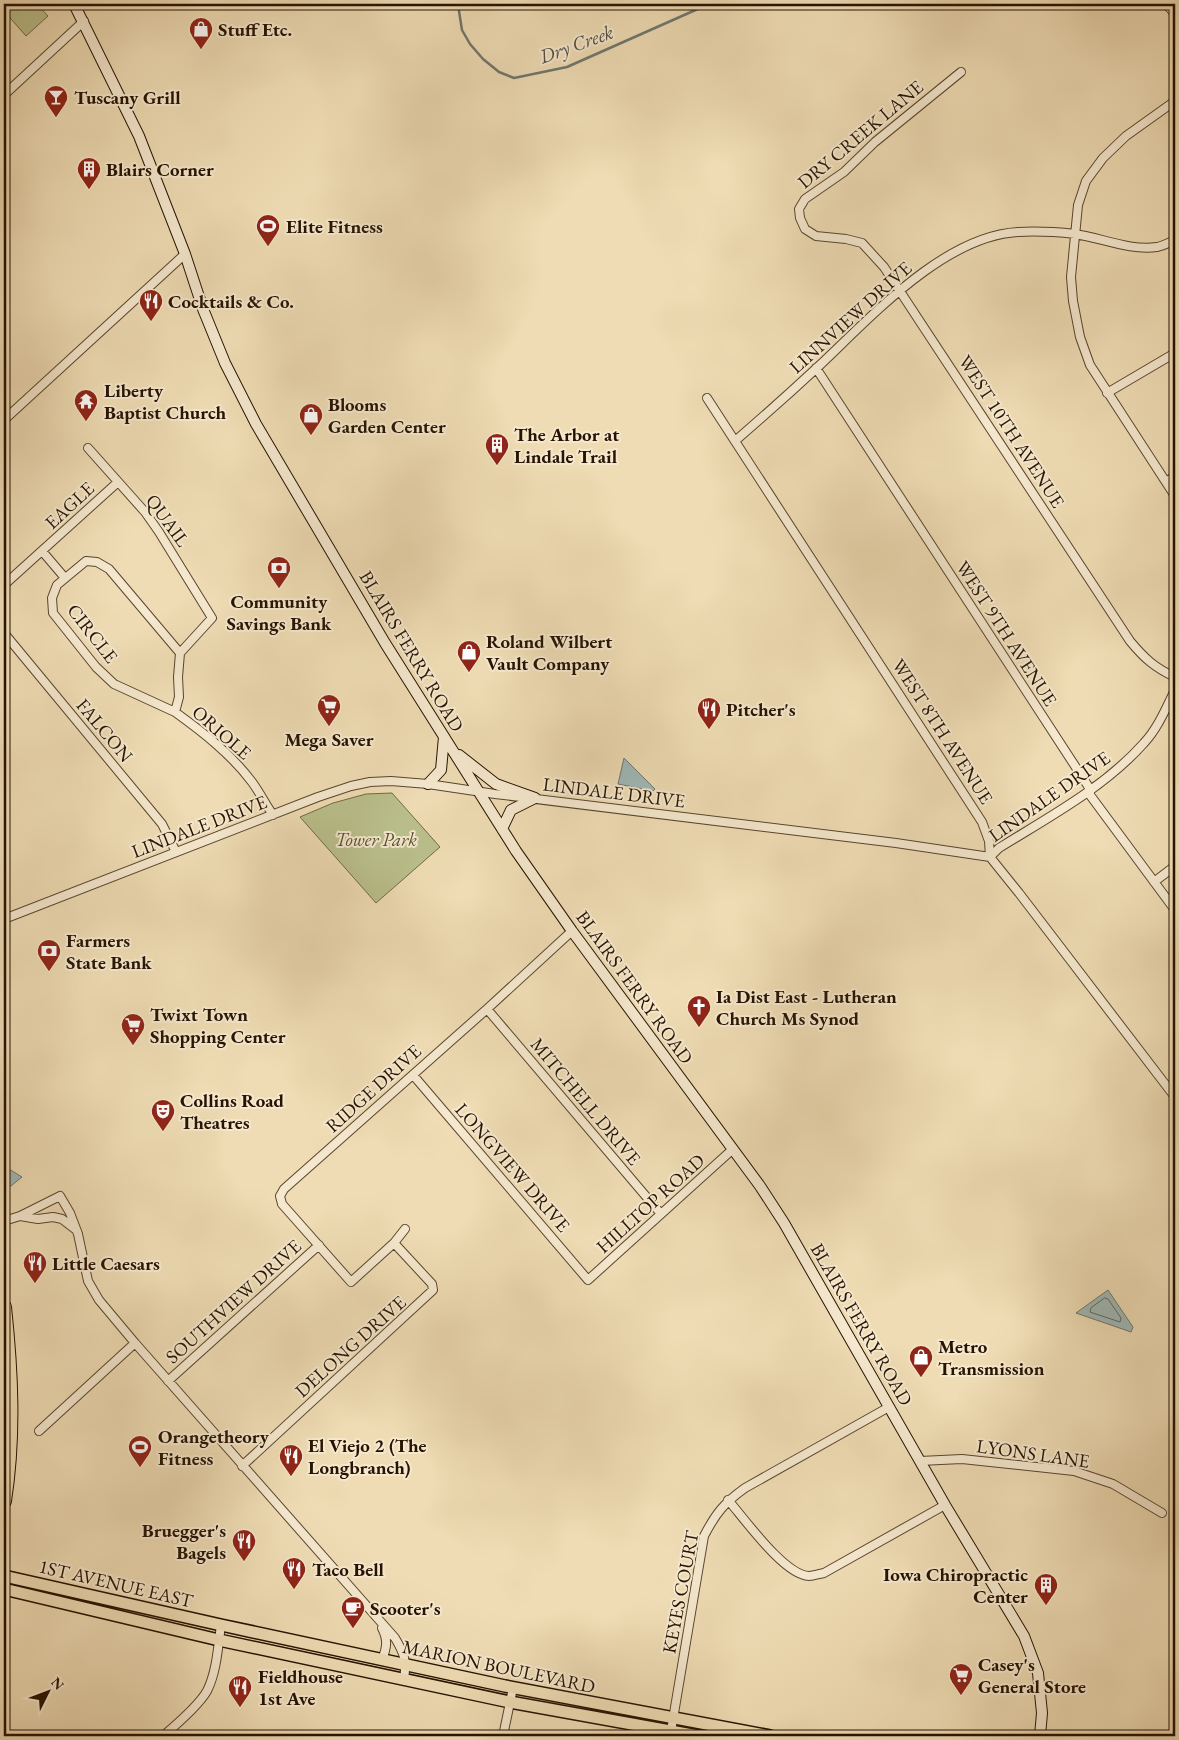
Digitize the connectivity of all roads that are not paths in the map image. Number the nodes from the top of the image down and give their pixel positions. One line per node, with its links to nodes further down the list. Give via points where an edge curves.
1 (74, 4): 4 (main road, BLAIRS FERRY ROAD)
2 (1166, 4): 3 (street)
3 (1175, 14)
4 (84, 21): 6 (street); 11 (main road, BLAIRS FERRY ROAD, via 139,136)
5 (961, 72): 8 (street, DRY CREEK LANE, via 875,142 844,172 806,199 799,209)
6 (4, 95)
7 (1175, 101): 9 (street, via 1126,136 1103,158 1086,182 1078,204)
8 (805, 229): 12 (street, WEST 10TH AVENUE, via 816,236 862,243)
9 (1075, 234): 10 (street, LINNVIEW DRIVE, via 1133,246 1158,247); 12 (street, LINNVIEW DRIVE, via 1017,232 990,236 954,252); 15 (street, via 1071,277 1080,336 1090,365)
10 (1175, 240)
11 (186, 257): 17 (street); 32 (main road, BLAIRS FERRY ROAD, via 203,309 249,414)
12 (900, 290): 14 (street, LINNVIEW DRIVE); 29 (street, WEST 10TH AVENUE, via 1130,641 1146,660)
13 (1175, 353): 15 (street)
14 (816, 368): 18 (street, LINNVIEW DRIVE); 35 (street, WEST 9TH AVENUE)
15 (1107, 393): 22 (street)
16 (707, 398): 18 (street, WEST 8TH AVENUE)
17 (4, 420)
18 (735, 441): 41 (street, WEST 8TH AVENUE, via 982,822 989,841)
19 (88, 448): 21 (street, QUAIL)
20 (1175, 476): 22 (street)
21 (118, 482): 24 (street, EAGLE); 28 (street, QUAIL, via 159,532 212,618)
22 (1166, 482): 23 (street)
23 (1175, 496)
24 (42, 551): 25 (street); 26 (street)
25 (65, 578): 28 (street, CIRCLE, via 86,561 109,569); 31 (street, CIRCLE, via 57,585 52,598 53,613 96,667 114,684)
26 (4, 585)
27 (4, 633): 40 (street, FALCON, via 162,824)
28 (180, 654): 31 (street, ORIOLE, via 179,697)
29 (1175, 678)
30 (1175, 690): 35 (street, LINDALE DRIVE, via 1163,716 1145,742 1108,777)
31 (175, 712): 38 (street, ORIOLE, via 236,762)
32 (444, 737): 33 (main road, BLAIRS FERRY ROAD); 34 (main road, via 441,770)
33 (451, 748): 36 (main road, BLAIRS FERRY ROAD); 37 (main road, via 496,784)
34 (428, 784): 36 (street, LINDALE DRIVE); 38 (street, LINDALE DRIVE, via 370,782 351,786)
35 (1090, 789): 41 (street, LINDALE DRIVE); 43 (street, WEST 9TH AVENUE, via 1090,795)
36 (478, 791): 37 (street, LINDALE DRIVE); 39 (main road, BLAIRS FERRY ROAD)
37 (535, 798): 39 (main road, via 511,810); 41 (street, LINDALE DRIVE)
38 (273, 816): 40 (street, LINDALE DRIVE)
39 (502, 829): 46 (main road, BLAIRS FERRY ROAD)
40 (176, 852): 45 (street, LINDALE DRIVE)
41 (990, 857): 49 (street, WEST 8TH AVENUE)
42 (1175, 866): 43 (street)
43 (1154, 882): 44 (street, WEST 9TH AVENUE)
44 (1175, 910)
45 (4, 919)
46 (572, 931): 47 (street, RIDGE DRIVE); 50 (main road, BLAIRS FERRY ROAD)
47 (487, 1009): 48 (street, RIDGE DRIVE); 51 (street, MITCHELL DRIVE)
48 (413, 1075): 57 (street, RIDGE DRIVE, via 280,1196 282,1204); 58 (street, LONGVIEW DRIVE)
49 (1175, 1097)
50 (733, 1149): 51 (street, HILLTOP ROAD); 62 (main road, BLAIRS FERRY ROAD, via 784,1223)
51 (661, 1214): 58 (street, HILLTOP ROAD)
52 (20, 1216): 53 (street); 55 (street, via 62,1219); 55 (street, via 60,1196)
53 (4, 1221)
54 (405, 1229): 56 (street)
55 (77, 1230): 60 (street, via 88,1281 99,1300)
56 (394, 1243): 57 (street, RIDGE DRIVE, via 350,1282); 65 (street, DELONG DRIVE, via 432,1284 433,1290)
57 (319, 1245): 61 (street, SOUTHVIEW DRIVE)
58 (588, 1280)
59 (4, 1307): 67 (highway, via 11,1405 9,1469)
60 (135, 1343): 61 (street); 63 (street)
61 (168, 1380): 65 (street)
62 (889, 1407): 64 (main road, BLAIRS FERRY ROAD); 66 (street, KEYES COURT)
63 (39, 1431)
64 (920, 1460): 68 (main road, BLAIRS FERRY ROAD); 69 (street, LYONS LANE, via 962,1459 1074,1471 1113,1484)
65 (242, 1466): 72 (street)
66 (728, 1500): 68 (street, via 781,1561 808,1576 824,1573); 80 (street, KEYES COURT, via 704,1536)
67 (4, 1501)
68 (945, 1506): 86 (main road, BLAIRS FERRY ROAD, via 1024,1636 1038,1673 1042,1713)
69 (1162, 1513)
70 (4, 1576): 73 (main road, 1ST AVENUE EAST)
71 (4, 1589): 74 (main road, 1ST AVENUE EAST)
72 (378, 1619): 75 (street, via 387,1638); 76 (street, via 395,1638)
73 (221, 1625): 74 (street); 75 (main road, MARION BOULEVARD)
74 (219, 1640): 77 (main road, MARION BOULEVARD); 82 (street, via 214,1674 206,1692)
75 (382, 1660): 76 (main road, MARION BOULEVARD)
76 (406, 1665): 77 (street); 78 (main road, MARION BOULEVARD)
77 (404, 1679): 79 (main road, MARION BOULEVARD)
78 (513, 1688): 79 (street); 80 (main road, MARION BOULEVARD)
79 (510, 1702): 81 (main road, MARION BOULEVARD); 83 (street)
80 (674, 1718): 81 (street, KEYES COURT); 85 (main road, MARION BOULEVARD)
81 (671, 1731): 84 (main road, MARION BOULEVARD)
82 (163, 1736)
83 (504, 1736)
84 (698, 1736)
85 (770, 1736)
86 (1040, 1736)

